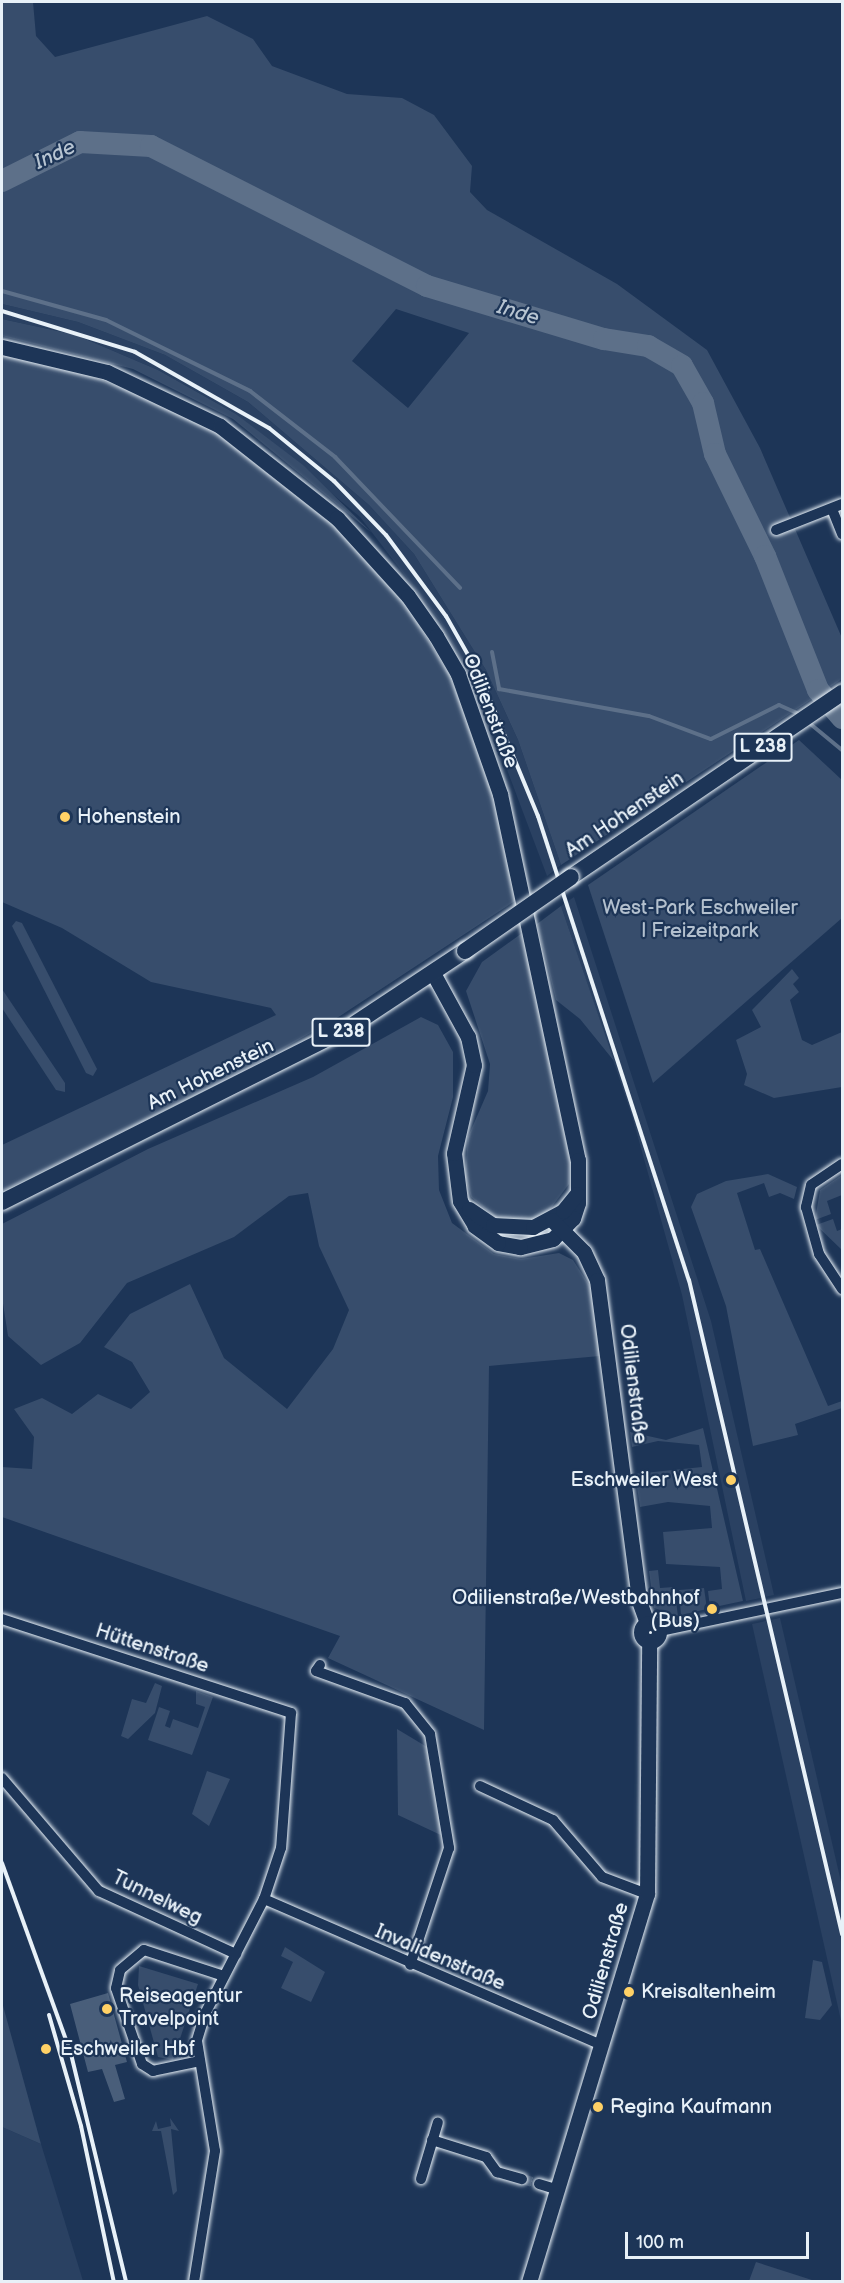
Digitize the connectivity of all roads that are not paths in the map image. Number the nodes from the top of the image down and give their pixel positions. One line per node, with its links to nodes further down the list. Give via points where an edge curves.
1 (2, 348): 8 (main road, Odilienstraße, via 107,372 220,426 338,518 414,604 458,674 500,794)
2 (837, 507): 3 (street); 4 (street)
3 (776, 530)
4 (843, 534)
5 (843, 693): 6 (main road, Am Hohenstein / L 238, bridge)
6 (433, 973): 9 (main road, via 468,1037 474,1065 454,1153); 10 (main road, Am Hohenstein / L 238, via 350,1027 255,1078)
7 (843, 1164): 13 (street, via 811,1185 806,1207 819,1254)
8 (581, 1187): 11 (main road); 12 (main road)
9 (460, 1201): 11 (main road, via 493,1225 533,1227); 12 (main road, via 475,1226 498,1243 533,1246)
10 (2, 1202)
11 (552, 1220): 12 (main road, Odilienstraße)
12 (564, 1231): 16 (main road, Odilienstraße, via 584,1252 597,1280 639,1601)
13 (843, 1289)
14 (843, 1593): 16 (street)
15 (2, 1619): 21 (street, Hüttenstraße, via 291,1713 281,1848)
16 (652, 1632): 20 (main road, Odilienstraße)
17 (320, 1665): 23 (street, via 315,1671 405,1703 430,1734 440,1772 449,1848)
18 (2, 1778): 22 (street, Tunnelweg, via 99,1891)
19 (480, 1786): 20 (street, via 553,1820 602,1877)
20 (647, 1894): 25 (main road, Odilienstraße)
21 (264, 1899): 22 (street); 23 (street, Invalidenstraße)
22 (236, 1954): 24 (street)
23 (410, 1965): 25 (street, Invalidenstraße)
24 (224, 1976): 26 (street, via 200,2027); 26 (street, via 144,1950 120,1970 116,1988 142,2064 153,2071)
25 (603, 2046): 32 (main road, Odilienstraße)
26 (200, 2061): 33 (street, via 209,2103 213,2179)
27 (438, 2122): 28 (street)
28 (436, 2141): 29 (street); 30 (street, via 486,2157 497,2172)
29 (421, 2179)
30 (522, 2179)
31 (540, 2184): 32 (street)
32 (559, 2190): 34 (main road, Odilienstraße)
33 (194, 2282)
34 (530, 2282)

